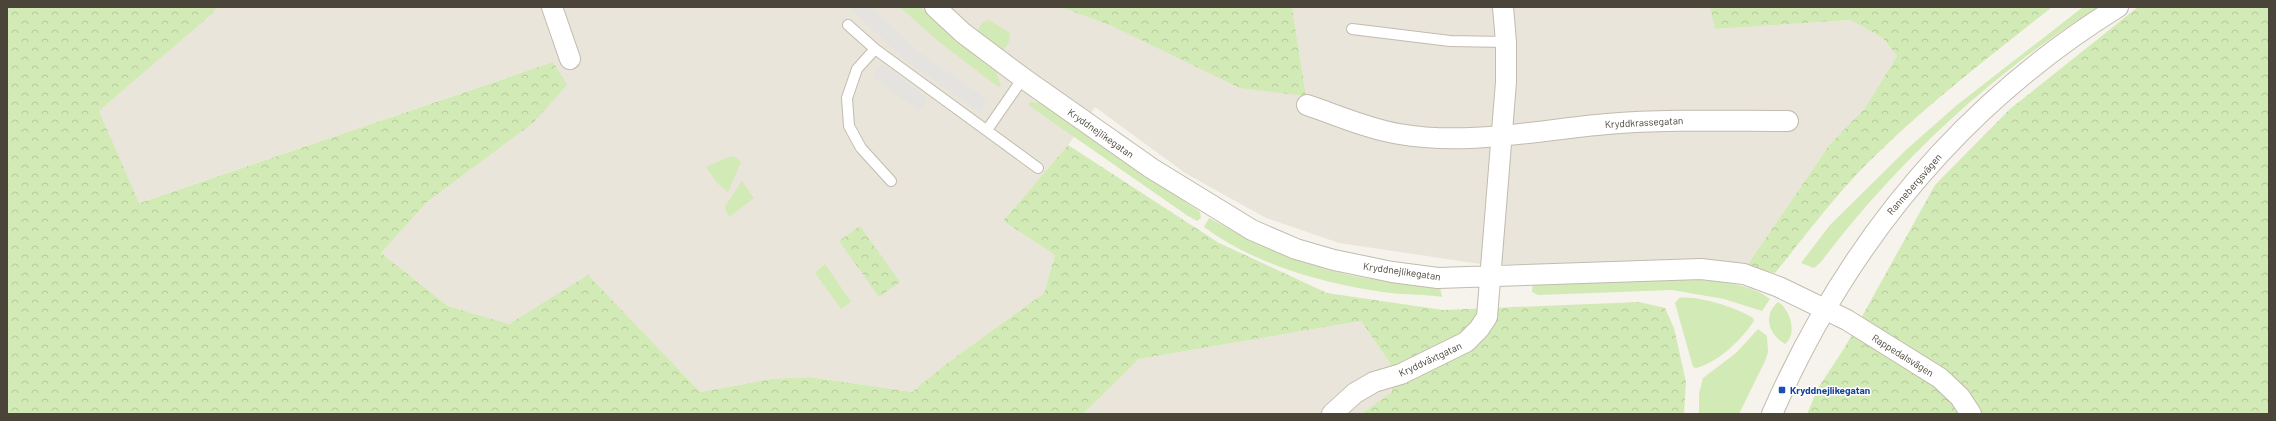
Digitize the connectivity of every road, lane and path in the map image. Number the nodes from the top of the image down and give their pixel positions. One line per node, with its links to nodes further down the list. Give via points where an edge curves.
1 (552, 7): 9 (street)
2 (935, 7): 10 (street, Kryddnejlikegatan)
3 (1503, 7): 7 (street)
4 (2118, 7): 18 (street, Rannebergsvägen, via 2022,76 1957,135 1916,180 1876,230)
5 (848, 25): 8 (lane)
6 (1352, 29): 7 (lane, via 1450,41)
7 (1506, 42): 14 (street)
8 (876, 50): 13 (lane); 16 (lane, via 857,69 847,98 850,126 861,148)
9 (570, 59)
10 (1023, 78): 13 (lane); 17 (street, Kryddnejlikegatan, via 1150,168 1252,230 1296,249 1392,272 1438,278)
11 (1307, 105): 14 (street, Kryddkrassegatan, via 1399,134 1431,137)
12 (1788, 120): 14 (street, Kryddkrassegatan, via 1683,119 1520,133)
13 (988, 130): 15 (lane)
14 (1501, 137): 17 (street)
15 (1038, 168)
16 (891, 181)
17 (1491, 277): 18 (street, Kryddnejlikegatan, via 1701,269 1744,274); 19 (street, Kryddväxtgatan, via 1487,317 1480,329 1466,342 1401,374 1374,382)
18 (1825, 309): 20 (street, Rannebergsvägen, via 1799,355); 21 (street, Rappedalsvägen, via 1940,378 1960,397)
19 (1332, 414)
20 (1772, 414)
21 (1971, 414)

